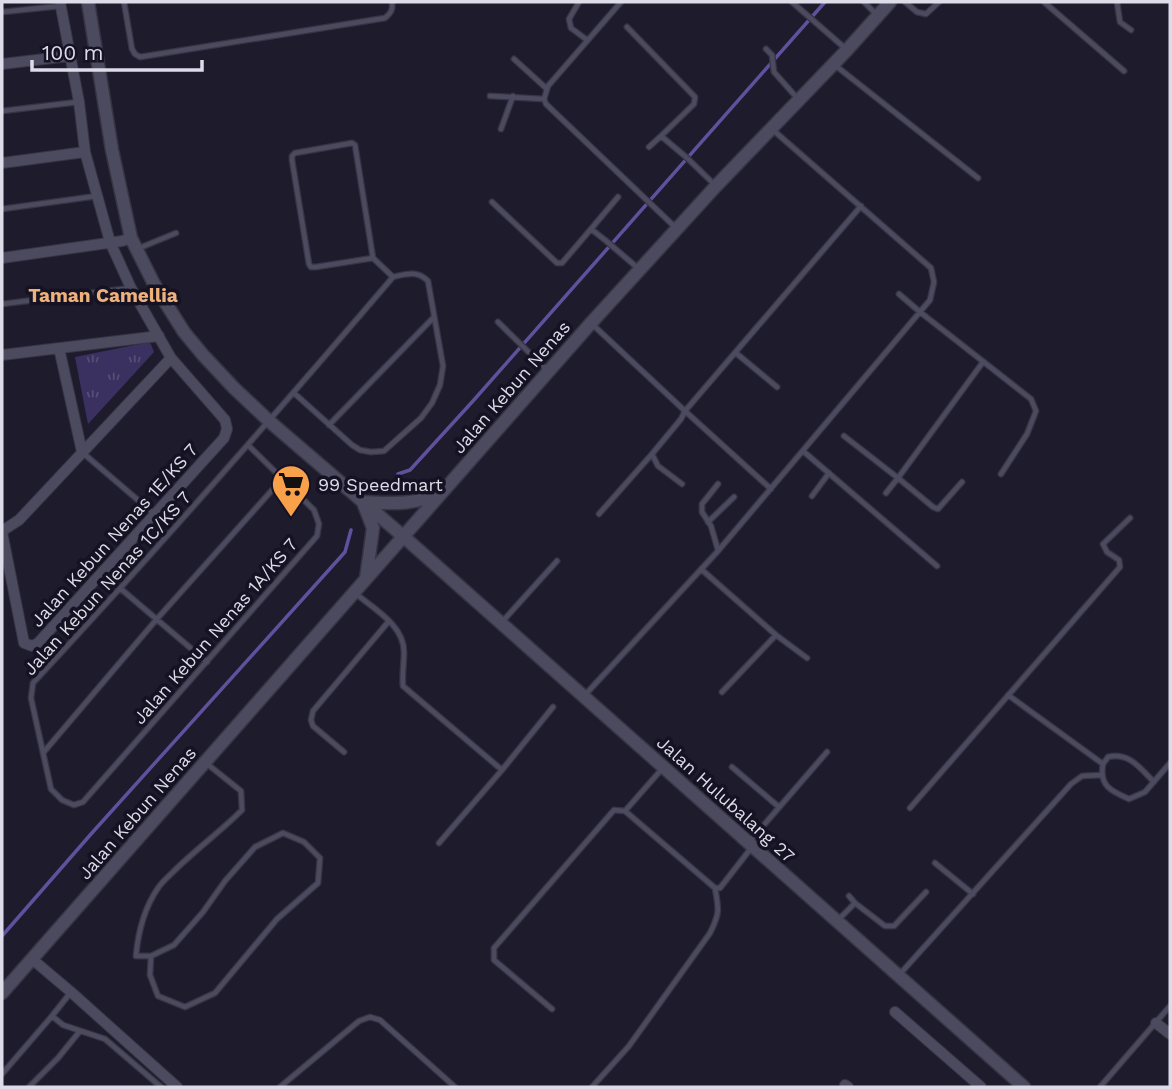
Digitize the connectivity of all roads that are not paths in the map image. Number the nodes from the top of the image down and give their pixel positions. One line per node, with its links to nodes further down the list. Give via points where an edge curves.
1 (88, 2): 50 (street, Jalan Hulubalang 27, via 112,150)
2 (124, 2): 3 (lane, via 132,49 141,57 385,18)
3 (392, 2)
4 (579, 2): 18 (lane, via 569,19 571,28)
5 (621, 2): 18 (lane)
6 (792, 2): 20 (lane)
7 (864, 2): 15 (lane)
8 (890, 2): 15 (street, Jalan Kebun Nenas)
9 (905, 2): 10 (lane, via 926,14)
10 (939, 2)
11 (1044, 2): 25 (lane)
12 (1117, 2): 17 (lane, via 1120,22)
13 (60, 4): 14 (lane); 21 (street)
14 (2, 12)
15 (878, 16): 20 (street, Jalan Kebun Nenas)
16 (627, 27): 35 (lane, via 695,97 694,104)
17 (1131, 30)
18 (587, 40): 26 (lane)
19 (766, 49): 30 (lane, via 772,55 774,72)
20 (846, 50): 24 (street, Jalan Kebun Nenas)
21 (70, 55): 23 (street); 31 (street)
22 (514, 59): 26 (lane)
23 (2, 64)
24 (833, 64): 30 (street, Jalan Kebun Nenas); 39 (lane)
25 (1124, 71)
26 (547, 89): 29 (lane)
27 (490, 96): 28 (lane)
28 (513, 96): 29 (lane); 34 (lane)
29 (544, 99): 47 (lane)
30 (798, 99): 33 (street, Jalan Kebun Nenas)
31 (79, 102): 32 (lane); 37 (street)
32 (2, 111)
33 (771, 128): 40 (street, Jalan Kebun Nenas); 44 (lane)
34 (501, 129)
35 (661, 136): 36 (lane); 40 (lane)
36 (649, 147)
37 (85, 152): 38 (street); 41 (street)
38 (2, 163)
39 (978, 178)
40 (716, 186): 47 (street, Jalan Kebun Nenas)
41 (97, 196): 45 (lane); 49 (street)
42 (618, 197): 46 (lane)
43 (492, 202): 46 (lane, via 557,263)
44 (861, 206): 58 (lane, via 931,268 930,300); 64 (lane)
45 (2, 209)
46 (591, 229): 53 (lane)
47 (677, 229): 53 (street, Jalan Kebun Nenas)
48 (176, 233): 50 (lane)
49 (110, 242): 50 (street); 51 (street); 55 (street)
50 (134, 244): 72 (street, Jalan Hulubalang 27, via 184,332)
51 (2, 258)
52 (373, 258): 52 (lane, via 355,145 295,153 292,160 309,264 316,267); 54 (lane)
53 (639, 270): 61 (street, Jalan Kebun Nenas)
54 (393, 277): 59 (lane, via 412,273 428,281); 70 (lane, Jalan Kebun Nenas 1C/KS 7)
55 (131, 288): 57 (lane); 62 (street)
56 (899, 294): 58 (lane)
57 (2, 304)
58 (920, 312): 67 (lane); 76 (lane)
59 (435, 316): 73 (lane); 73 (lane, via 443,366 432,403 421,418 384,451 371,452 352,445)
60 (498, 322): 68 (lane)
61 (591, 323): 68 (street, Jalan Kebun Nenas); 71 (lane)
62 (159, 335): 63 (street); 66 (street)
63 (59, 348): 65 (street); 77 (street)
64 (736, 353): 69 (lane); 71 (lane)
65 (2, 355)
66 (171, 358): 77 (street); 92 (street, Jalan Kebun Nenas 1E/KS 7, via 225,419 227,429 224,438)
67 (983, 362): 80 (lane, via 1031,400 1036,411); 81 (lane)
68 (548, 371): 87 (street, Jalan Kebun Nenas)
69 (776, 387)
70 (294, 393): 72 (lane, Jalan Kebun Nenas 1C/KS 7); 73 (lane)
71 (685, 411): 78 (lane); 86 (lane)
72 (269, 421): 75 (lane, Jalan Kebun Nenas 1C/KS 7); 91 (street, Jalan Hulubalang 27)
73 (329, 425)
74 (844, 436): 81 (lane)
75 (248, 445): 82 (lane, Jalan Kebun Nenas 1A/KS 7); 103 (lane, Jalan Kebun Nenas 1C/KS 7)
76 (803, 451): 79 (lane); 86 (lane)
77 (82, 452): 92 (lane); 96 (street, via 19,520)
78 (652, 454): 84 (lane, via 658,466); 93 (lane)
79 (829, 473): 89 (lane); 100 (lane)
80 (1001, 474)
81 (898, 478): 83 (lane, via 938,509); 88 (lane)
82 (282, 479): 105 (lane); 110 (lane, Jalan Kebun Nenas 1A/KS 7, via 314,510 317,536)
83 (962, 482)
84 (682, 484)
85 (718, 484): 95 (lane, via 702,503)
86 (771, 489): 98 (lane)
87 (445, 490): 91 (street, via 428,499); 97 (street, Jalan Kebun Nenas)
88 (886, 493)
89 (812, 496)
90 (734, 497): 95 (lane)
91 (369, 507): 97 (street, Jalan Hulubalang 27); 102 (street, via 373,528)
92 (154, 513): 96 (street, Jalan Kebun Nenas 1E/KS 7, via 32,646 24,643)
93 (599, 514)
94 (1130, 518): 112 (lane, via 1103,544 1120,567)
95 (708, 522): 98 (lane)
96 (2, 532)
97 (404, 537): 102 (street, Jalan Kebun Nenas); 107 (street, Jalan Hulubalang 27)
98 (718, 551): 101 (lane)
99 (557, 561): 107 (lane)
100 (937, 566)
101 (701, 569): 108 (lane); 113 (lane)
102 (366, 579): 104 (street, Jalan Kebun Nenas)
103 (121, 589): 105 (lane); 117 (lane, Jalan Kebun Nenas 1C/KS 7, via 33,683 31,698)
104 (355, 592): 106 (lane); 118 (street, Jalan Kebun Nenas)
105 (156, 620): 110 (lane); 117 (lane)
106 (389, 621): 115 (lane, via 313,711 313,726); 123 (lane, via 398,630 404,649 403,686)
107 (501, 623): 113 (street, Jalan Hulubalang 27)
108 (776, 635): 109 (lane); 111 (lane)
109 (807, 658)
110 (206, 662): 126 (lane, Jalan Kebun Nenas 1A/KS 7)
111 (722, 692)
112 (1008, 695): 120 (lane); 128 (lane)
113 (584, 696): 121 (street, Jalan Hulubalang 27)
114 (553, 707): 123 (lane)
115 (344, 752)
116 (827, 752): 127 (lane)
117 (43, 754): 126 (lane, Jalan Kebun Nenas 1C/KS 7, via 51,789 62,800)
118 (205, 762): 139 (lane, via 241,791 242,810 158,887 138,938 136,956); 140 (street, Jalan Kebun Nenas)
119 (1170, 763): 125 (lane)
120 (1103, 764): 124 (lane); 125 (lane, via 1118,755 1136,763)
121 (663, 767): 129 (lane); 131 (street, Jalan Hulubalang 27)
122 (732, 767): 127 (lane)
123 (502, 770): 130 (lane)
124 (1101, 775): 125 (lane, via 1114,793 1129,799); 135 (lane, via 1077,778)
125 (1154, 782)
126 (83, 802)
127 (779, 807): 131 (lane)
128 (910, 808)
129 (625, 811): 133 (lane); 145 (lane, via 614,810 494,948 494,960)
130 (439, 843)
131 (750, 844): 133 (lane, via 720,888); 138 (street, Jalan Hulubalang 27)
132 (935, 863): 135 (lane)
133 (715, 888): 157 (lane, via 719,909 710,933 629,1045)
134 (926, 892): 137 (lane, via 894,926 884,926)
135 (973, 894): 141 (lane)
136 (849, 896): 137 (lane)
137 (855, 903): 138 (lane)
138 (837, 921): 141 (street, Jalan Hulubalang 27)
139 (151, 957): 139 (lane, via 174,945 255,847 283,833 304,842 320,858 318,883 277,919 215,993 185,1007 158,996 150,975)
140 (32, 959): 142 (street); 143 (street, Jalan Kebun Nenas)
141 (898, 976): 159 (street, Jalan Hulubalang 27)
142 (71, 992): 147 (lane); 154 (street)
143 (2, 993)
144 (1170, 1006): 148 (lane)
145 (552, 1009)
146 (895, 1012): 158 (street)
147 (52, 1016): 149 (lane); 151 (lane)
148 (1156, 1023): 150 (street); 160 (lane)
149 (80, 1031): 152 (lane); 153 (lane, via 105,1039)
150 (1170, 1034)
151 (2, 1074)
152 (29, 1087)
153 (161, 1087)
154 (177, 1087)
155 (280, 1087): 156 (lane, via 359,1021 370,1017 380,1020)
156 (454, 1087)
157 (592, 1087)
158 (981, 1087)
159 (1024, 1087)
160 (1100, 1087)

